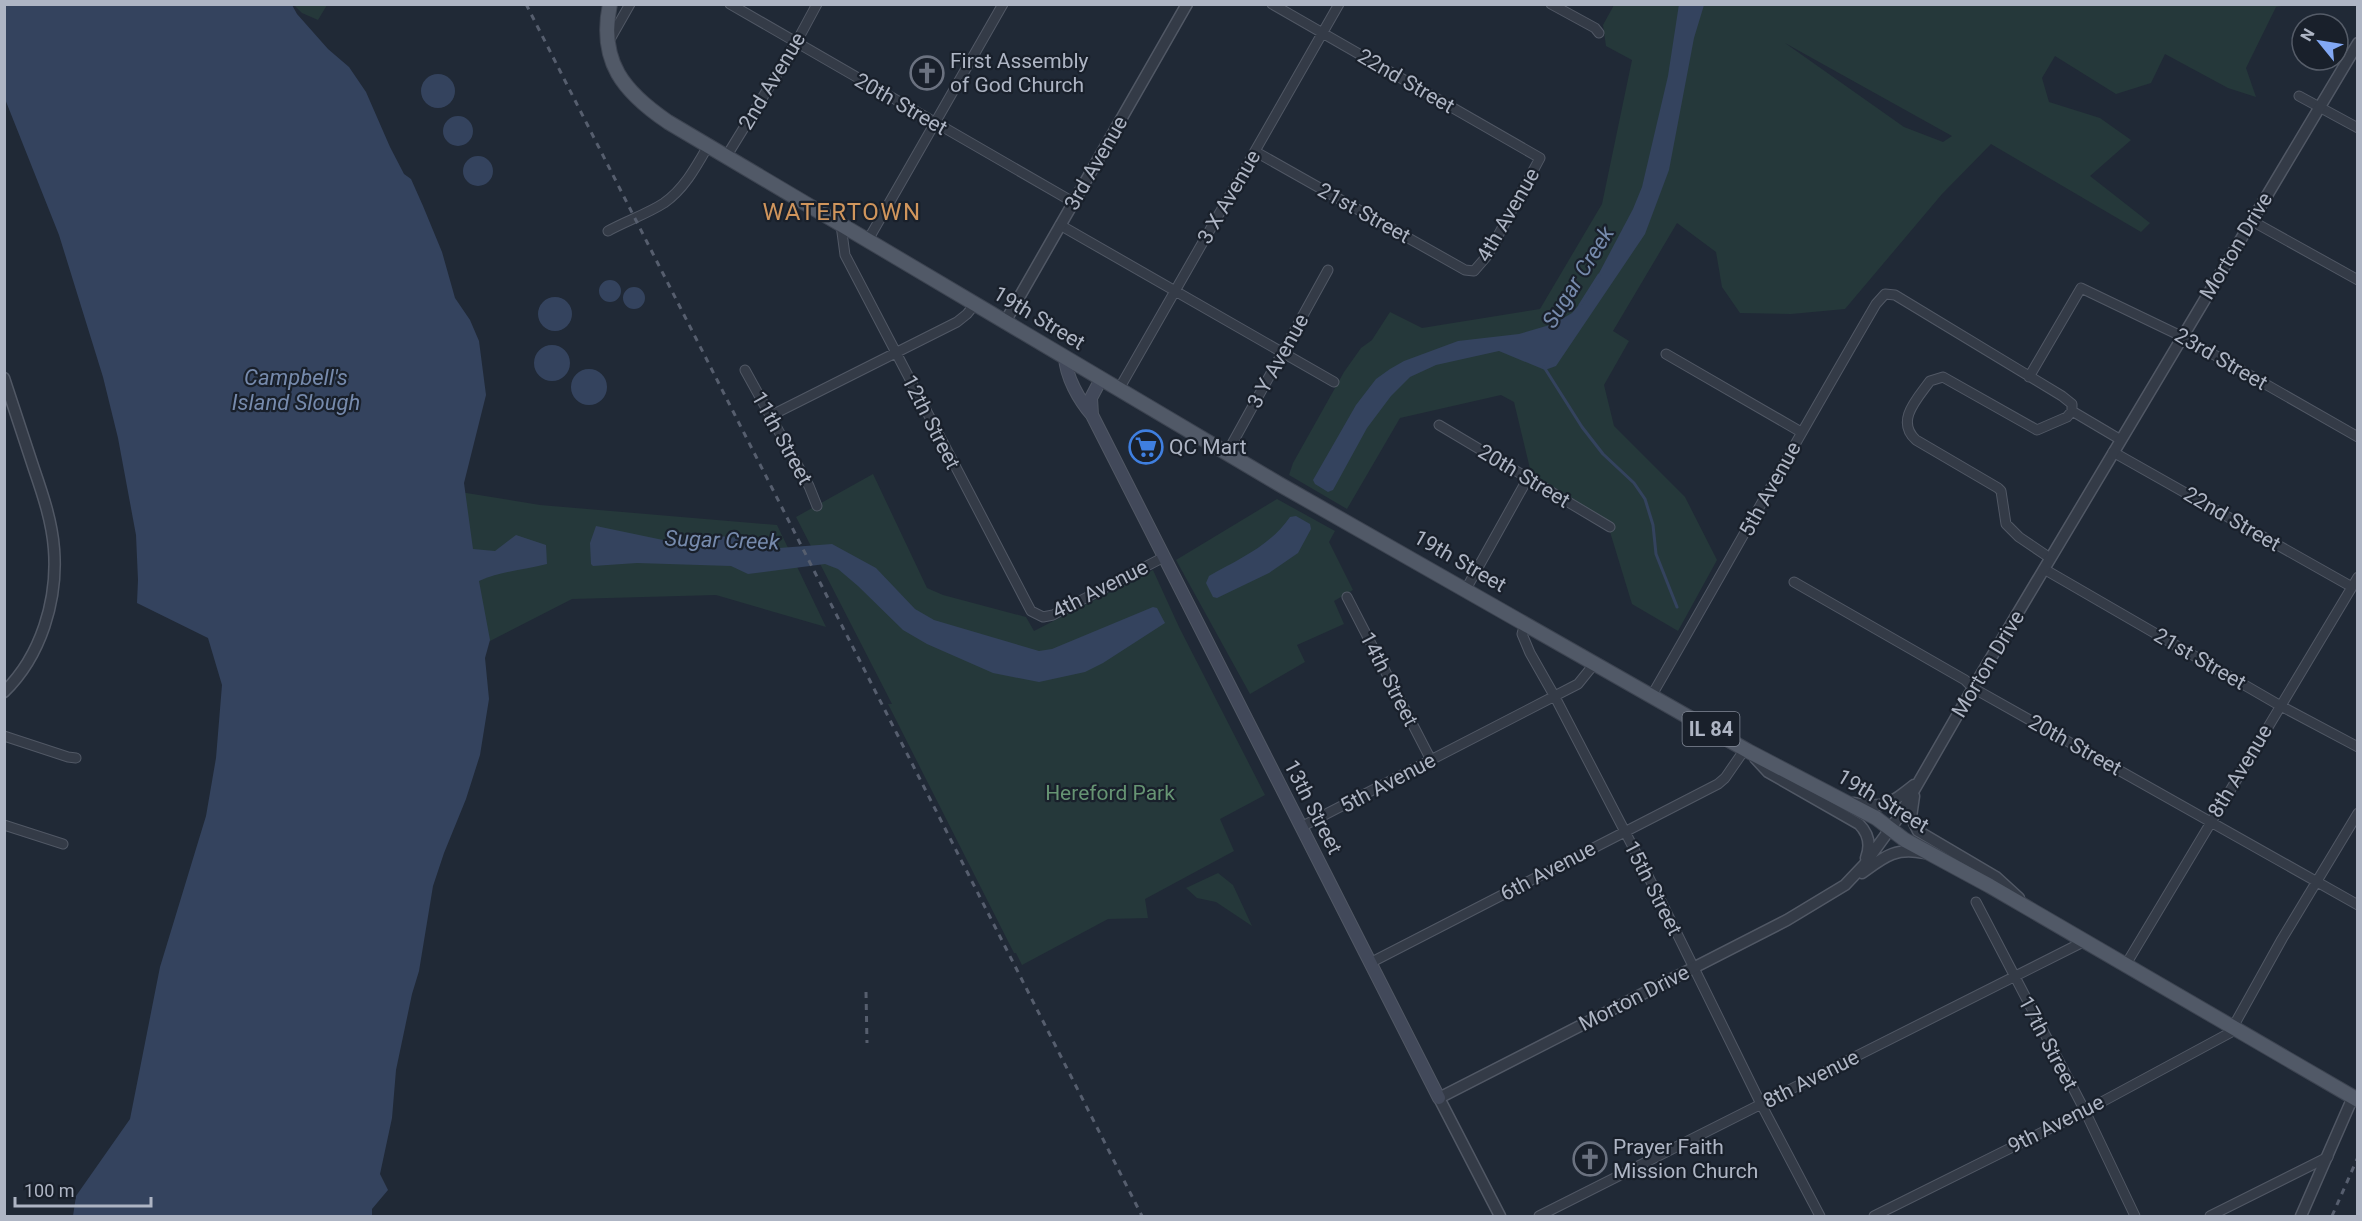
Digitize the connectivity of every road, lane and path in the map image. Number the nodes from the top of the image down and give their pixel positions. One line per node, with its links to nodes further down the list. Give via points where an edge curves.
1 (610, 4): 12 (main road, 19th Street / IL 84)
2 (630, 4): 12 (street)
3 (730, 4): 13 (street, 20th Street)
4 (817, 4): 13 (street, 2nd Avenue)
5 (1186, 4): 23 (street, 3rd Avenue)
6 (1272, 4): 11 (street, 22nd Street)
7 (1339, 4): 11 (street, 3 X Avenue)
8 (1551, 4): 10 (street)
9 (998, 6): 17 (street)
10 (1599, 33)
11 (1322, 34): 20 (street, 3 X Avenue); 22 (street, 22nd Street)
12 (608, 43): 19 (main road, 19th Street / IL 84, via 615,71 633,96)
13 (796, 43): 17 (street, 20th Street); 21 (street, 2nd Avenue)
14 (2358, 43): 16 (street, Morton Drive)
15 (2299, 96): 16 (street)
16 (2319, 106): 18 (street); 24 (street, Morton Drive)
17 (934, 123): 23 (street, 20th Street); 28 (street)
18 (2358, 128)
19 (708, 146): 21 (main road, 19th Street / IL 84); 27 (street, via 672,196)
20 (1256, 152): 30 (street, 21st Street); 32 (street, 3 X Avenue)
21 (726, 157): 25 (main road, 19th Street / IL 84)
22 (1540, 158): 30 (street, 4th Avenue)
23 (1073, 202): 26 (street, 3rd Avenue)
24 (2252, 221): 31 (street); 35 (street, Morton Drive)
25 (841, 225): 28 (main road, 19th Street / IL 84); 36 (street, 12th Street, via 845,255)
26 (1060, 225): 32 (street); 34 (street, 3rd Avenue)
27 (608, 231)
28 (868, 240): 33 (main road, 19th Street / IL 84)
29 (1328, 270): 37 (street, 3 Y Avenue)
30 (1474, 271)
31 (2358, 280)
32 (1175, 290): 37 (street); 45 (street, 3 X Avenue)
33 (975, 304): 34 (main road, 19th Street / IL 84); 36 (street, via 960,320)
34 (1005, 322): 39 (main road, 19th Street / IL 84)
35 (2183, 337): 41 (street, 23rd Street, via 2081,288); 51 (street, 23rd Street); 52 (street, Morton Drive)
36 (895, 352): 48 (street); 66 (street, 12th Street)
37 (1282, 353): 44 (street); 54 (street, 3 Y Avenue)
38 (1666, 354): 50 (street)
39 (1065, 357): 43 (main road, 19th Street / IL 84); 47 (main road, 13th Street, via 1065,369)
40 (745, 370): 48 (street, 11th Street)
41 (2029, 376): 46 (street, via 2068,400); 50 (street, 5th Avenue, via 1895,295 1885,294)
42 (4, 378): 70 (street, via 42,492 55,570 44,629 32,657)
43 (1101, 379): 45 (main road, 19th Street / IL 84); 47 (main road, via 1091,398)
44 (1334, 382)
45 (1119, 389): 54 (main road, 19th Street / IL 84)
46 (2072, 411): 52 (street); 59 (street, via 2037,430 1943,377 1930,381 1906,418 1912,436 1998,488 2006,524)
47 (1092, 415): 58 (main road, 13th Street)
48 (770, 416): 56 (street, 11th Street)
49 (1439, 425): 55 (street, 20th Street)
50 (1801, 432): 71 (street, 5th Avenue)
51 (2358, 437)
52 (2121, 440): 53 (street, Morton Drive)
53 (2113, 452): 59 (street, Morton Drive); 63 (street, 22nd Street)
54 (1227, 453): 64 (main road, 19th Street / IL 84)
55 (1528, 478): 57 (street, 20th Street); 64 (street)
56 (817, 506)
57 (1610, 527)
58 (1164, 556): 66 (street, 4th Avenue, via 1053,615); 84 (main road, 13th Street)
59 (2050, 558): 60 (street, Morton Drive)
60 (2044, 569): 69 (street, Morton Drive); 73 (street, 21st Street)
61 (2358, 577): 63 (street, 8th Avenue)
62 (1794, 582): 69 (street, 20th Street)
63 (2352, 587): 73 (street, 8th Avenue)
64 (1466, 589): 67 (main road, 19th Street / IL 84)
65 (1347, 597): 78 (street, 14th Street)
66 (1035, 615)
67 (1525, 623): 68 (main road, 19th Street / IL 84); 72 (street, 15th Street, via 1523,638)
68 (1595, 663): 71 (main road, 19th Street / IL 84); 72 (street, 5th Avenue, via 1578,684)
69 (1973, 688): 79 (street, Morton Drive); 82 (street, 20th Street)
70 (4, 692)
71 (1652, 695): 76 (main road, 19th Street / IL 84)
72 (1555, 697): 78 (street, 5th Avenue); 86 (street, 15th Street)
73 (2279, 705): 75 (street, 21st Street); 82 (street, 8th Avenue)
74 (4, 736): 77 (street)
75 (2358, 747)
76 (1747, 750): 80 (main road, 19th Street / IL 84); 86 (street, 6th Avenue, via 1718,784); 89 (street, via 1768,772 1862,827 1869,845)
77 (76, 758)
78 (1431, 760): 84 (street, 5th Avenue)
79 (1918, 783): 80 (street, via 1887,805 1875,807); 85 (street, Morton Drive); 94 (street, via 1911,818 1918,831 1996,877)
80 (1846, 801): 85 (main road, 19th Street / IL 84)
81 (2358, 813): 90 (street)
82 (2211, 822): 90 (street, 20th Street); 97 (street, 8th Avenue)
83 (4, 825): 87 (street)
84 (1301, 827): 96 (main road, 13th Street)
85 (1889, 828): 88 (main road, 19th Street / IL 84); 89 (street, Morton Drive)
86 (1624, 832): 96 (street, 6th Avenue); 98 (street, 15th Street)
87 (63, 844)
88 (1930, 854): 91 (street, via 1912,850 1890,854); 94 (main road, 19th Street / IL 84)
89 (1864, 865): 91 (street, Morton Drive)
90 (2317, 882): 93 (street, 20th Street); 100 (street)
91 (1845, 885): 98 (street, Morton Drive)
92 (1976, 902): 99 (street, 17th Street)
93 (2358, 905)
94 (2037, 915): 95 (main road, 19th Street / IL 84)
95 (2083, 942): 97 (main road, 19th Street / IL 84); 99 (street, 8th Avenue)
96 (1370, 963): 101 (main road, 13th Street)
97 (2125, 966): 100 (main road, 19th Street / IL 84)
98 (1694, 968): 101 (street, Morton Drive); 103 (street, 15th Street)
99 (2013, 976): 103 (street, 8th Avenue); 104 (street, 17th Street)
100 (2235, 1028): 102 (main road, 19th Street / IL 84); 104 (street, 9th Avenue)
101 (1439, 1098): 106 (street, 13th Street)
102 (2355, 1099): 105 (street)
103 (1761, 1104): 107 (street, 8th Avenue); 108 (street, 15th Street)
104 (2085, 1110): 109 (street, 9th Avenue); 110 (street, 17th Street)
105 (2328, 1157): 111 (street); 112 (street)
106 (1500, 1216)
107 (1539, 1216)
108 (1820, 1216)
109 (1874, 1216)
110 (2135, 1216)
111 (2210, 1216)
112 (2301, 1216)

